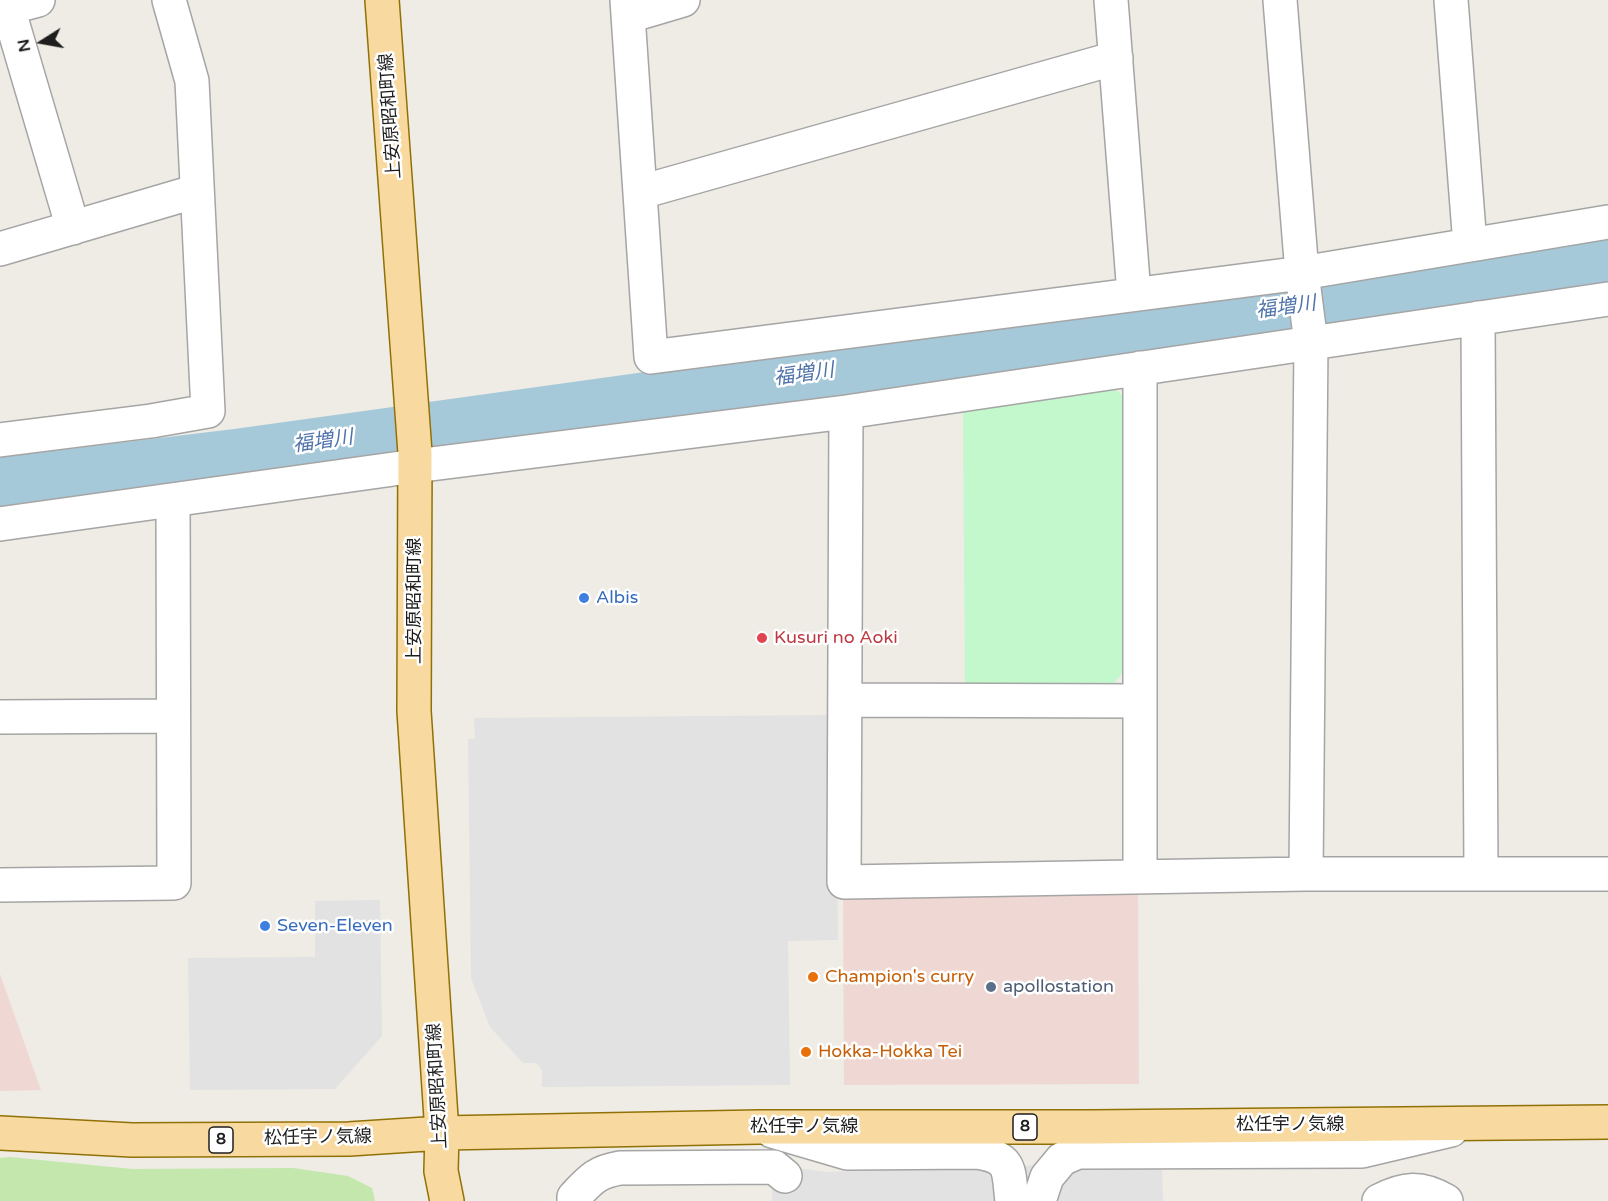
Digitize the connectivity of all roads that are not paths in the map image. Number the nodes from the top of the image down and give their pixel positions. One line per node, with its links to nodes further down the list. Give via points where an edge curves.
1 (169, 0): 10 (street, via 192,81)
2 (382, 0): 24 (main road, 上安原昭和町線)
3 (683, 0): 8 (street)
4 (1112, 0): 9 (street)
5 (1280, 0): 16 (street)
6 (1451, 0): 14 (street)
7 (15, 6): 13 (street)
8 (628, 8): 11 (street)
9 (1116, 58): 11 (street); 17 (street)
10 (197, 191): 13 (street); 23 (street, via 208,411)
11 (641, 192): 17 (street, via 651,357)
12 (1608, 222): 14 (street)
13 (73, 228): 15 (street)
14 (1470, 245): 16 (street)
15 (0, 249)
16 (1302, 277): 17 (street); 20 (street)
17 (1134, 294)
18 (1608, 299): 19 (street)
19 (1478, 318): 20 (street); 32 (street)
20 (1310, 337): 21 (street); 31 (street)
21 (1140, 368): 22 (street); 28 (street)
22 (846, 412): 24 (street); 27 (street)
23 (0, 440)
24 (415, 460): 25 (street); 40 (main road, 上安原昭和町線, via 414,711)
25 (173, 500): 26 (street); 29 (street)
26 (0, 524)
27 (846, 700): 28 (street); 34 (street, via 843,882)
28 (1140, 701): 34 (street)
29 (173, 716): 30 (street); 35 (street, via 174,883)
30 (0, 717)
31 (1306, 873): 32 (street); 34 (street)
32 (1482, 874): 33 (street)
33 (1608, 874)
34 (1140, 876)
35 (0, 885)
36 (1608, 1122): 37 (main road, 松任宇ノ気線 / 8)
37 (1483, 1123): 38 (main road, 松任宇ノ気線 / 8); 45 (street, via 1362,1150 1078,1152 1062,1159 1047,1177)
38 (759, 1127): 40 (main road, 松任宇ノ気線 / 8); 44 (street, via 847,1153 995,1155 1005,1163)
39 (0, 1133): 40 (main road, 松任宇ノ気線 / 8, via 132,1140 349,1139)
40 (442, 1133): 42 (main road, 上安原昭和町線, via 441,1171)
41 (785, 1176): 43 (street, via 774,1167 620,1168 593,1176)
42 (447, 1201)
43 (573, 1201)
44 (1012, 1201)
45 (1040, 1201)
46 (1379, 1201): 47 (street, via 1413,1189)
47 (1446, 1201)

